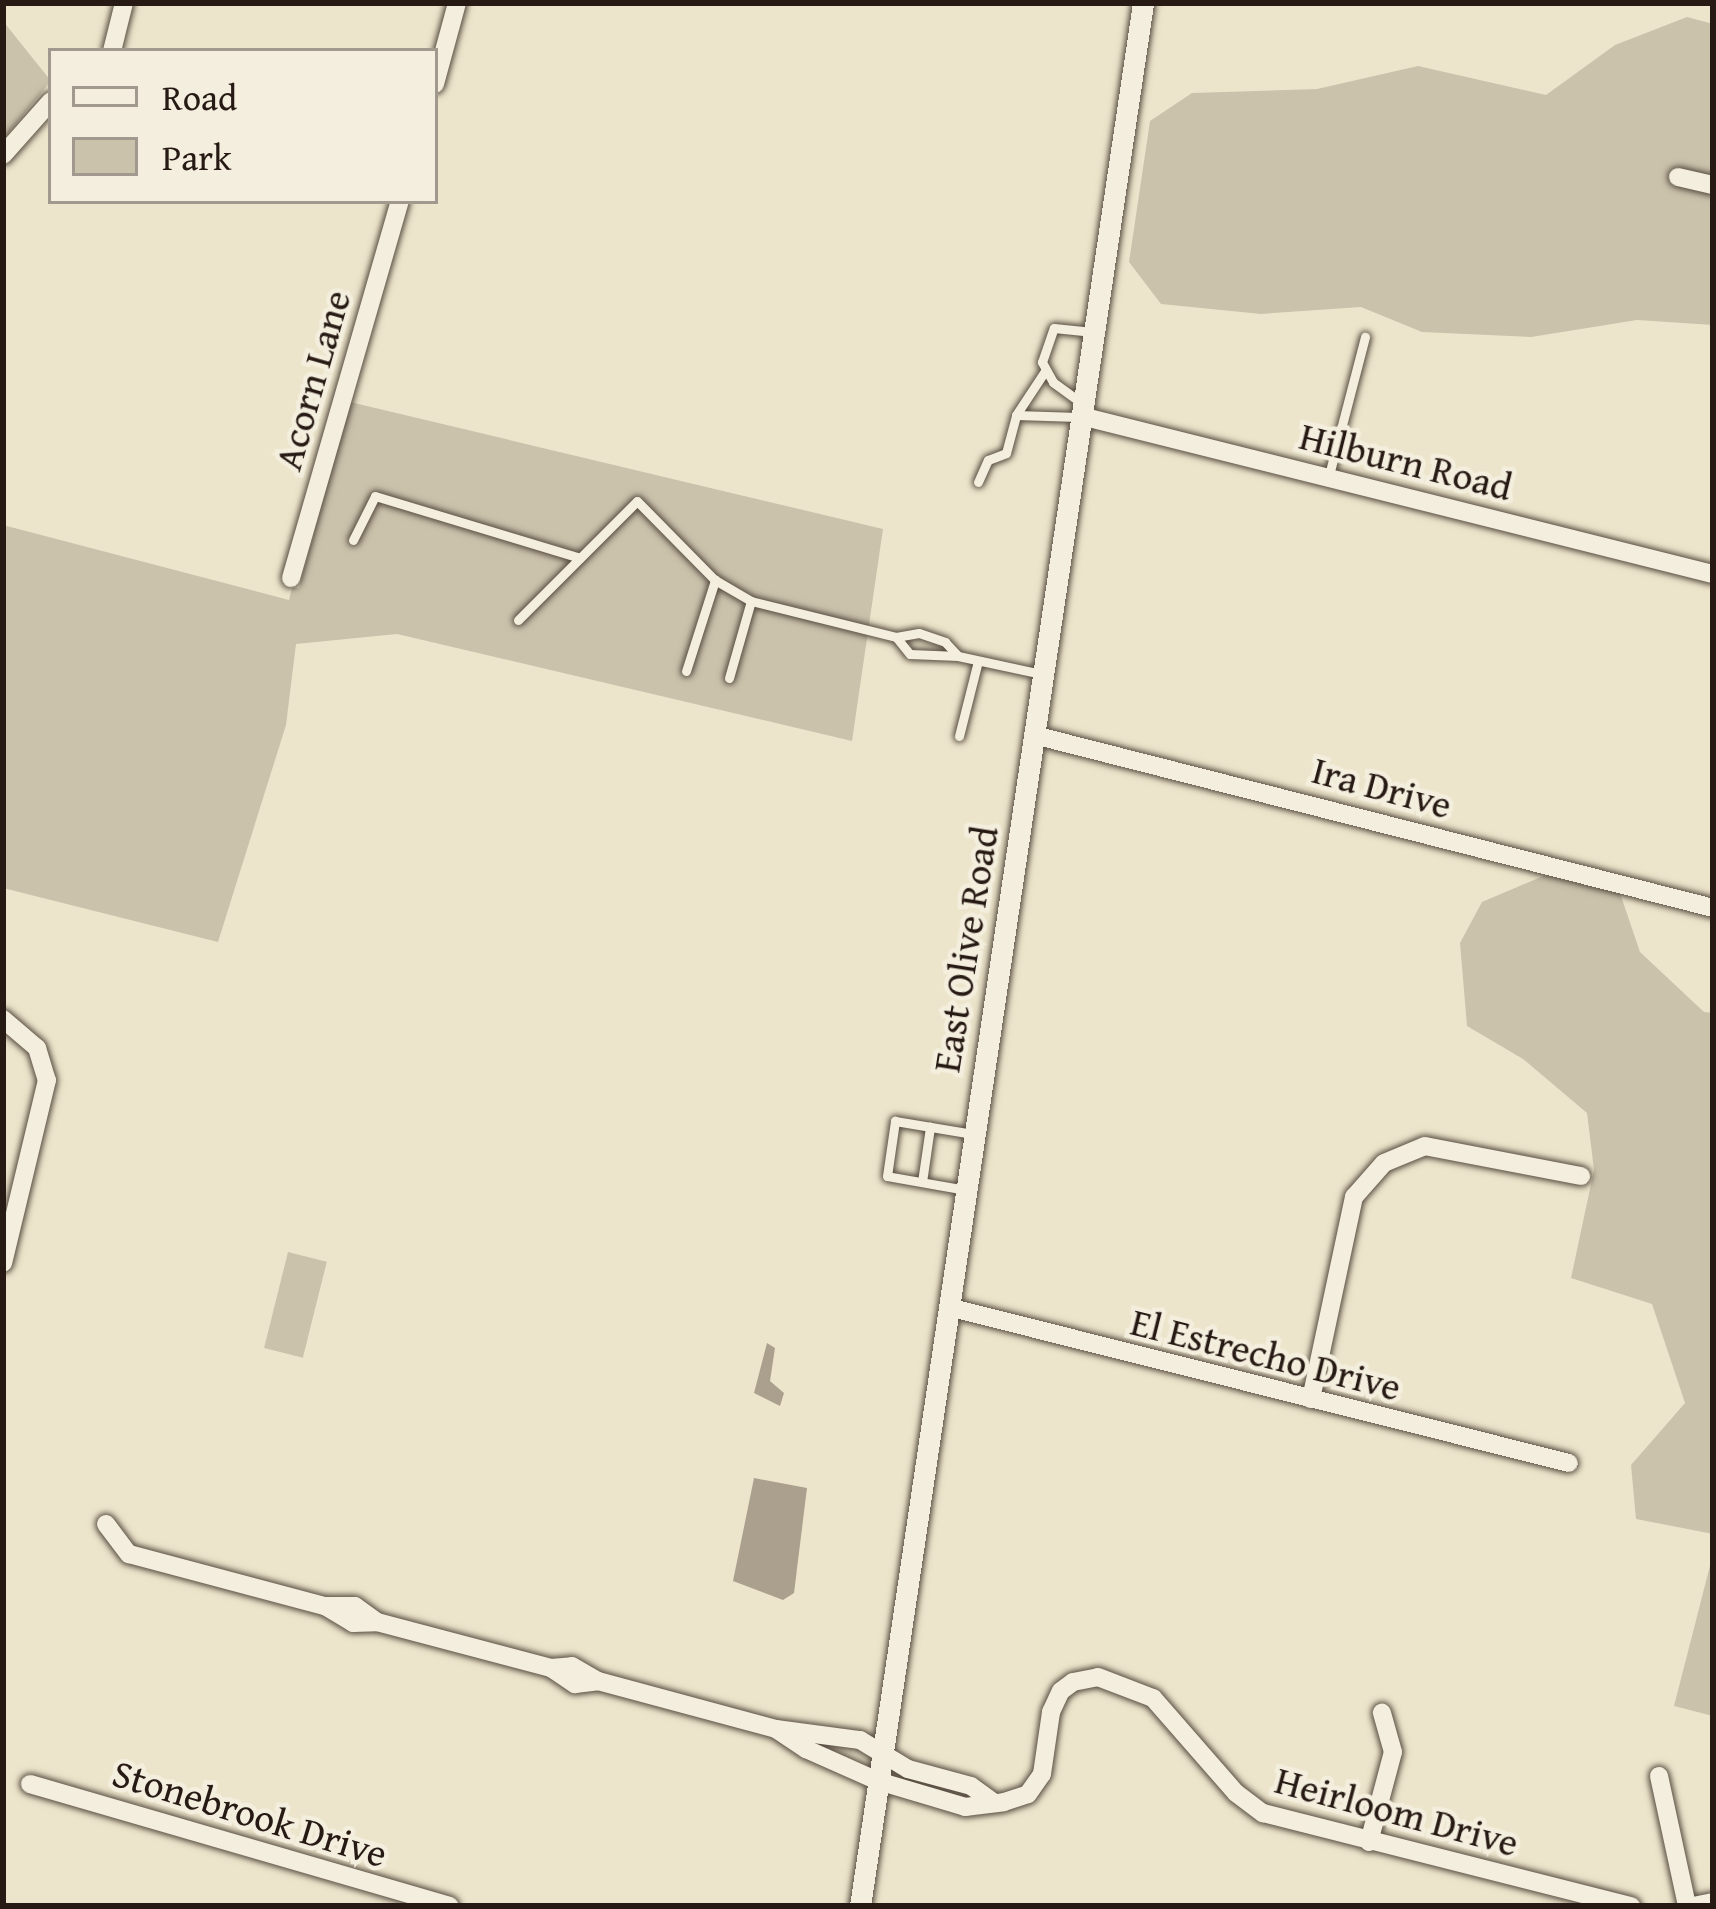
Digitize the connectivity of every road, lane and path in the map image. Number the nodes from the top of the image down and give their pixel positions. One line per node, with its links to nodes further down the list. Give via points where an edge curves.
1 (124, 3): 4 (street)
2 (457, 3): 5 (street)
3 (1142, 3): 11 (street, East Olive Road)
4 (113, 48)
5 (438, 73)
6 (48, 104): 7 (street)
7 (3, 155)
8 (1678, 177): 9 (street)
9 (1713, 185)
10 (399, 204): 21 (street, Acorn Lane)
11 (1093, 332): 13 (lane, via 1054,328); 14 (street, East Olive Road)
12 (1365, 337): 16 (lane)
13 (1045, 371): 14 (lane); 15 (lane)
14 (1082, 410): 15 (lane); 16 (street, Hilburn Road); 29 (street, East Olive Road)
15 (1016, 415): 17 (lane, via 1006,453 988,460)
16 (1329, 475): 20 (street, Hilburn Road)
17 (978, 482)
18 (353, 540): 19 (lane, via 374,496)
19 (580, 558): 22 (lane, via 637,501); 24 (lane)
20 (1713, 574)
21 (291, 578)
22 (715, 580): 23 (lane); 28 (lane)
23 (751, 602): 25 (lane); 30 (lane)
24 (518, 620)
25 (896, 637): 26 (lane, via 919,633); 26 (lane, via 910,654)
26 (958, 656): 27 (lane)
27 (978, 661): 29 (lane); 32 (lane)
28 (686, 671)
29 (1042, 674): 31 (street, East Olive Road)
30 (729, 678)
31 (1034, 735): 33 (street, Ira Drive); 36 (street, East Olive Road)
32 (959, 736)
33 (1713, 908)
34 (3, 1019): 40 (street, via 37,1048 47,1080)
35 (930, 1126): 36 (lane); 38 (lane); 38 (lane, via 895,1120 897,1149 887,1176)
36 (974, 1134): 39 (street, East Olive Road)
37 (1581, 1176): 42 (street, via 1425,1146 1384,1163 1354,1197)
38 (922, 1182): 39 (lane)
39 (966, 1190): 41 (street, East Olive Road)
40 (3, 1263)
41 (949, 1307): 42 (street, El Estrecho Drive); 47 (street, East Olive Road)
42 (1311, 1400): 43 (street, El Estrecho Drive)
43 (1569, 1462)
44 (106, 1524): 46 (street, via 129,1554 325,1606 356,1606 377,1622 550,1668 581,1668 598,1681)
45 (1382, 1713): 52 (street, via 1393,1752)
46 (776, 1729): 47 (street, via 835,1734); 49 (street)
47 (882, 1754): 49 (street, East Olive Road); 51 (street)
48 (1659, 1776): 57 (street)
49 (878, 1781): 51 (street, via 965,1807); 55 (street, East Olive Road)
50 (30, 1784): 54 (street, Stonebrook Drive)
51 (992, 1801): 52 (street, Heirloom Drive, via 1017,1800 1036,1785 1054,1702 1073,1682 1098,1677 1153,1698 1245,1803)
52 (1370, 1842): 56 (street, Heirloom Drive)
53 (1713, 1902): 57 (street)
54 (450, 1906)
55 (860, 1906)
56 (1631, 1906)
57 (1690, 1906)

